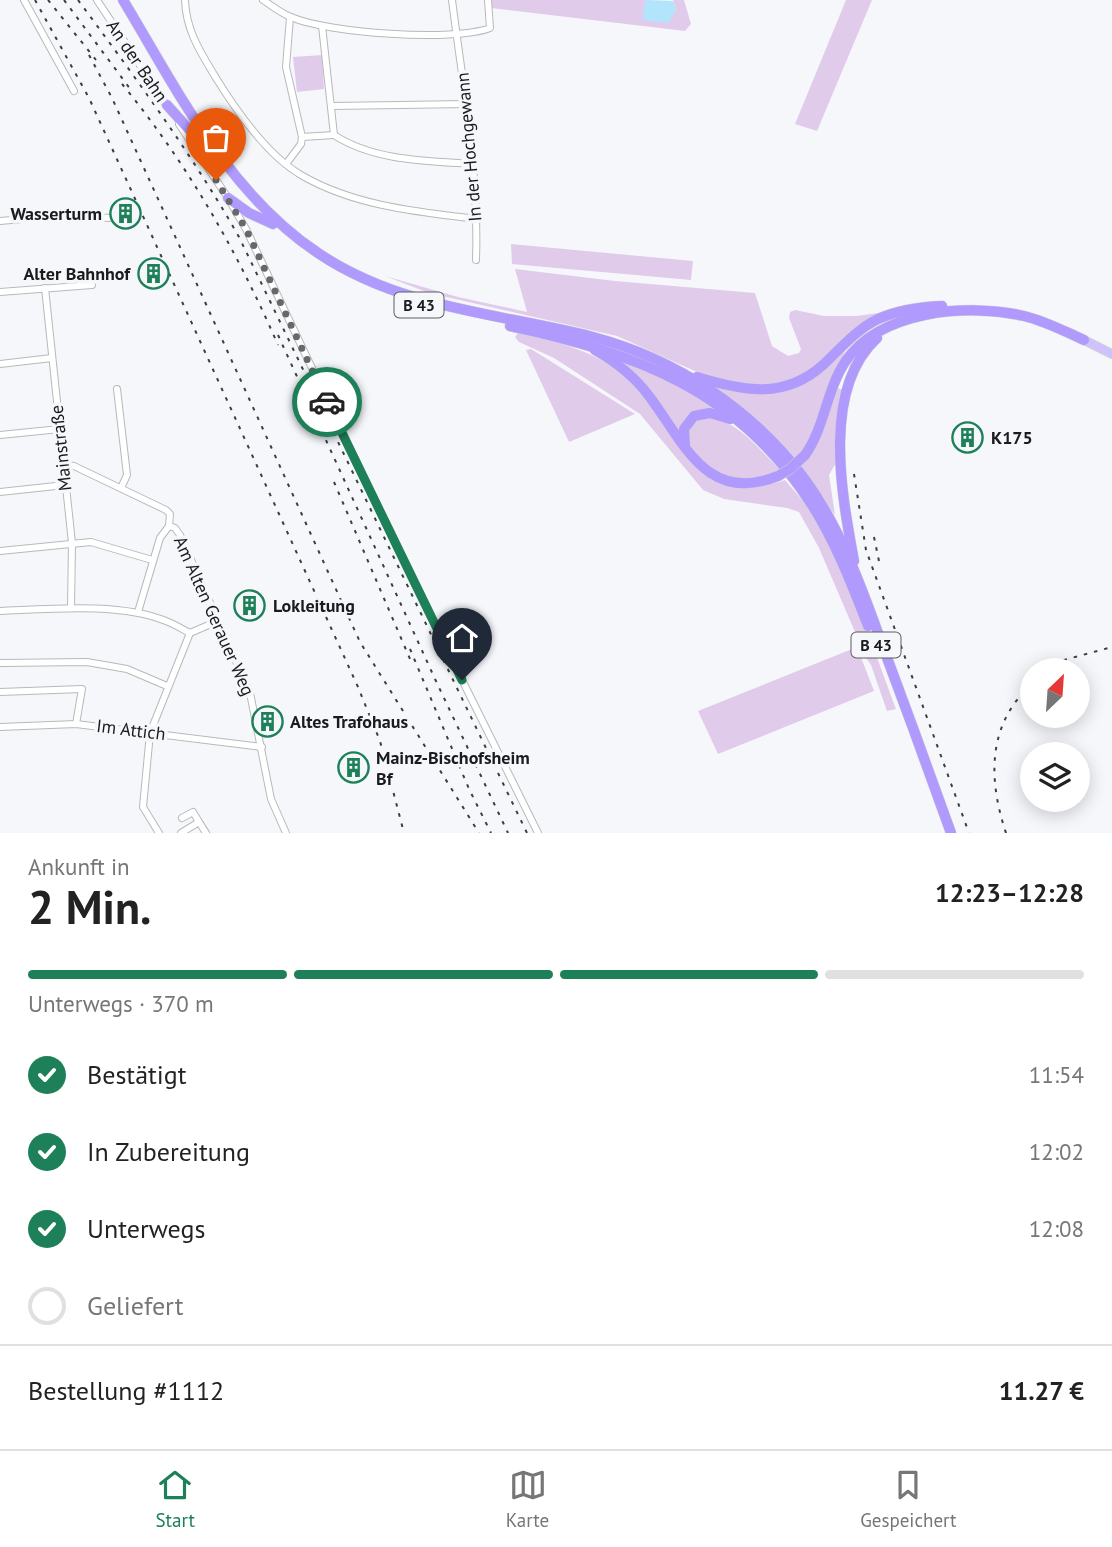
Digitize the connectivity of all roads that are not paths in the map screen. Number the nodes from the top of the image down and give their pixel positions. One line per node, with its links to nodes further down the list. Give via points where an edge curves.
1 (24, 0): 14 (street)
2 (97, 0): 16 (street, An der Bahn)
3 (117, 0): 20 (highway, B 43)
4 (124, 0): 13 (highway, B 43)
5 (134, 0): 13 (highway)
6 (185, 0): 21 (street, via 189,30 223,89 254,132)
7 (263, 0): 10 (street)
8 (453, 0): 12 (street, In der Hochgewann)
9 (488, 0): 12 (street, via 490,28)
10 (290, 17): 11 (street); 19 (street, via 286,67)
11 (322, 26): 12 (street, via 377,33); 17 (street)
12 (456, 34): 15 (street, In der Hochgewann)
13 (145, 36): 39 (highway, B 43, via 220,158 287,230 332,262 415,298 596,338)
14 (74, 91)
15 (468, 104): 17 (street); 22 (street, In der Hochgewann)
16 (166, 105): 20 (highway); 23 (street, An der Bahn)
17 (331, 106): 18 (street)
18 (334, 135): 19 (street); 22 (street, via 390,156)
19 (302, 137): 21 (street)
20 (212, 155): 27 (highway, B 43)
21 (286, 164): 25 (street, via 319,183 401,210)
22 (473, 164): 25 (street, In der Hochgewann)
23 (229, 198): 27 (highway); 72 (street, An der Bahn)
24 (119, 218): 26 (street)
25 (477, 219): 28 (street, In der Hochgewann)
26 (0, 220)
27 (273, 225): 35 (highway, B 43, via 322,262 381,292 451,314)
28 (475, 260)
29 (92, 285): 30 (street)
30 (45, 288): 31 (street); 37 (street, Mainstraße)
31 (0, 292)
32 (988, 311): 33 (highway, via 944,312); 34 (highway, via 1033,319); 39 (highway, via 940,306 894,313 864,327 810,375 776,389 740,389)
33 (901, 321): 44 (highway, bridge, via 873,334 849,357 805,456 790,470 755,482 730,481 708,472); 53 (highway, via 862,355 844,405 840,471)
34 (1085, 337): 36 (main road)
35 (582, 343): 41 (highway, B 43, via 666,374); 44 (highway, via 638,384)
36 (1112, 354)
37 (51, 358): 38 (street); 42 (street, Mainstraße)
38 (0, 364)
39 (679, 371): 53 (highway, B 43, via 752,423 805,479)
40 (117, 389): 47 (street, via 127,475)
41 (738, 421): 44 (highway, via 704,413 690,419 683,434); 73 (highway, B 43, via 798,485 836,550)
42 (60, 429): 43 (street); 45 (street, Mainstraße)
43 (0, 435)
44 (690, 456)
45 (64, 465): 46 (street, Mainstraße); 47 (street)
46 (65, 485): 48 (street); 50 (street, Mainstraße)
47 (121, 488): 49 (street, Am Alten Gerauer Weg, via 166,510)
48 (0, 492)
49 (169, 526): 52 (street, via 162,532); 57 (street, Am Alten Gerauer Weg, via 180,535)
50 (72, 543): 51 (street); 52 (street, via 99,543); 54 (street, Mainstraße)
51 (0, 551)
52 (152, 560): 56 (street)
53 (856, 575): 74 (highway, B 43)
54 (71, 608): 55 (street); 56 (street)
55 (0, 611)
56 (138, 612): 58 (street)
57 (218, 621): 58 (street); 65 (street, Am Alten Gerauer Weg, via 250,693)
58 (190, 633): 60 (street)
59 (0, 663): 60 (street, via 87,662 127,669)
60 (167, 686): 64 (street)
61 (0, 692): 62 (street, via 82,689)
62 (76, 724): 63 (street, Im Attich); 64 (street, Im Attich)
63 (0, 727)
64 (150, 733): 65 (street, Im Attich); 68 (street, via 143,807)
65 (262, 747): 71 (street, Am Alten Gerauer Weg, via 271,799)
66 (182, 818): 67 (street, via 193,812)
67 (199, 822): 69 (street); 70 (street)
68 (159, 833)
69 (181, 833)
70 (205, 833)
71 (286, 833)
72 (538, 833)
73 (945, 833)
74 (951, 833)

